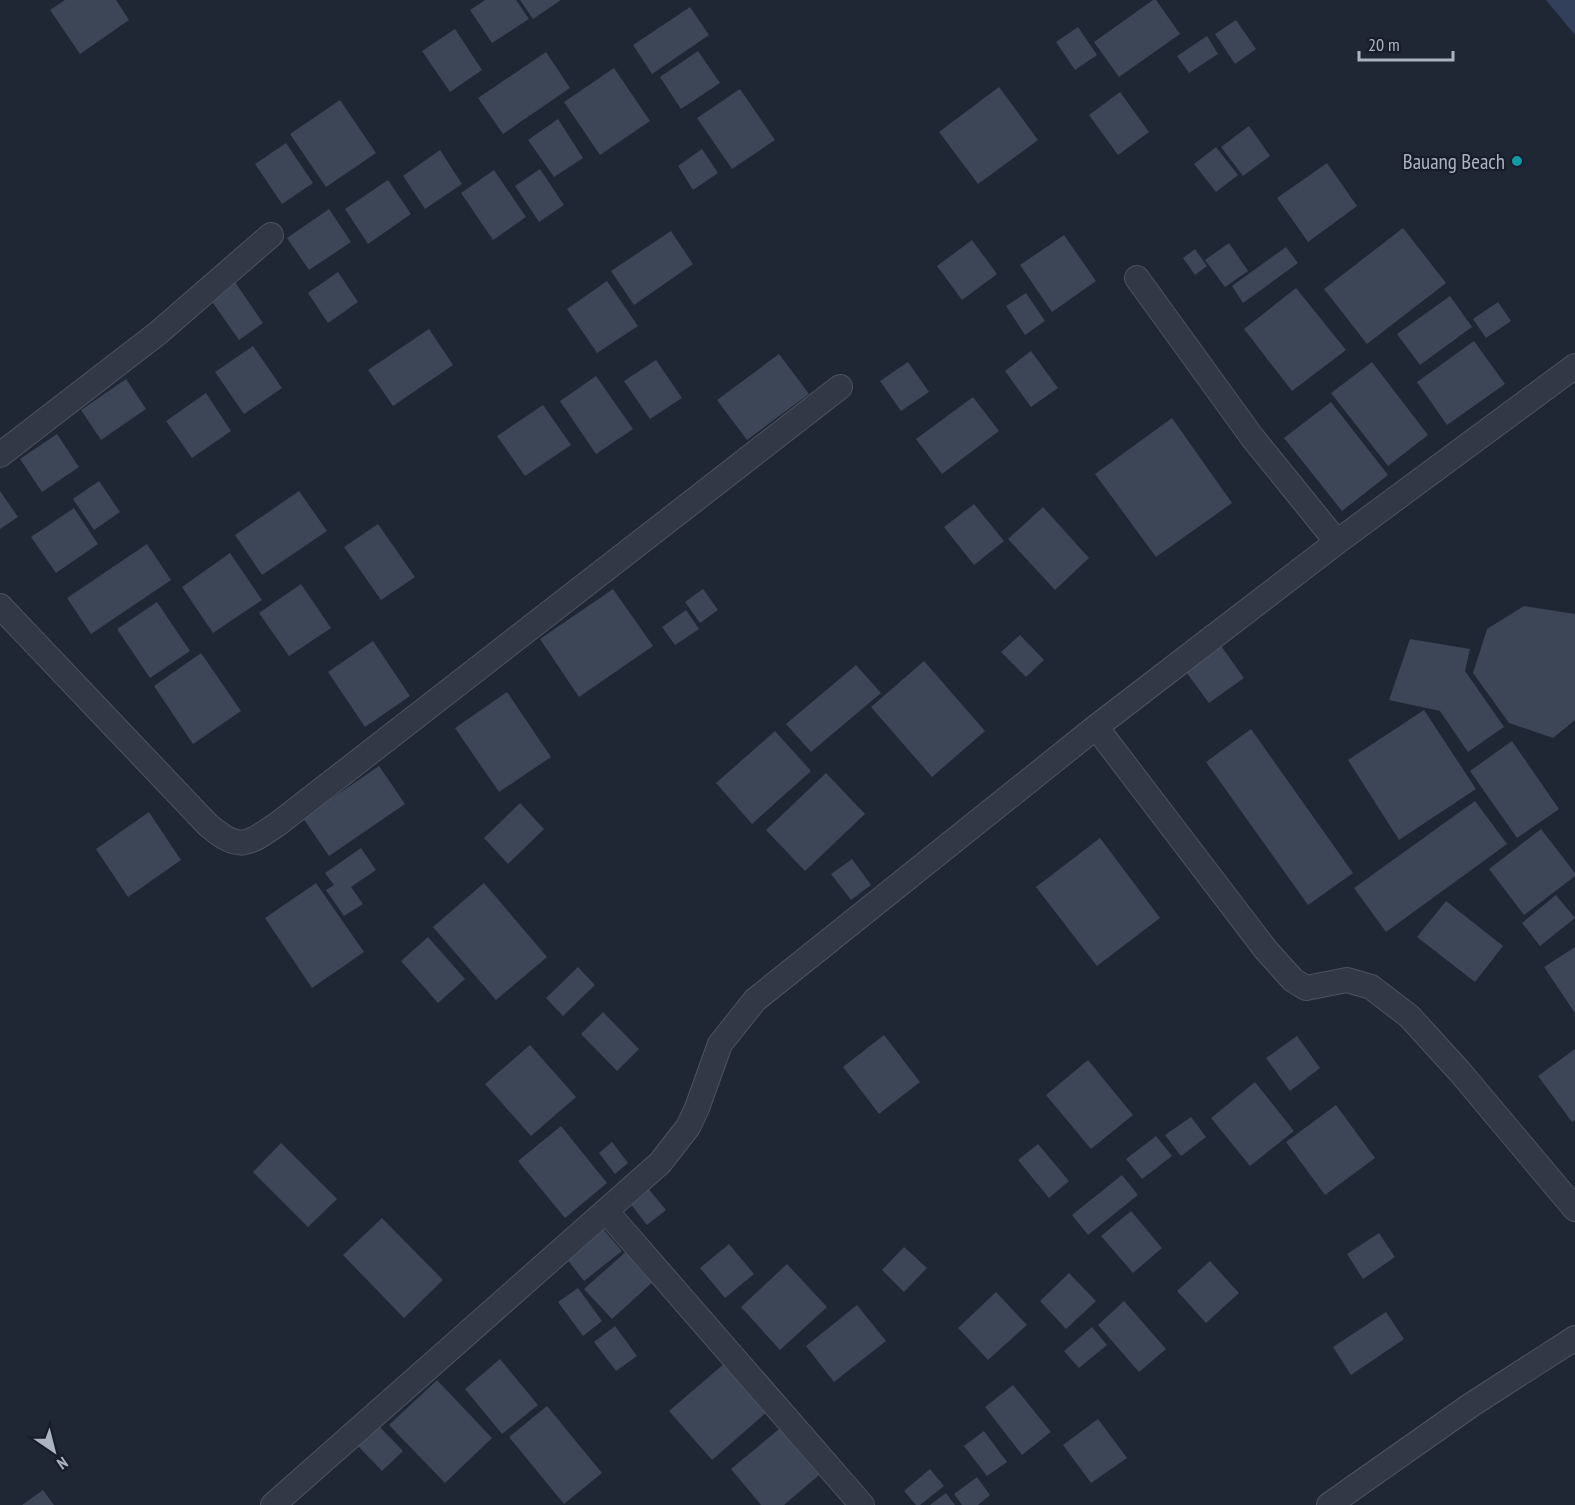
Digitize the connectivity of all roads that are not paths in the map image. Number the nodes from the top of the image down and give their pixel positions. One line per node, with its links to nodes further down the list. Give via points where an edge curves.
1 (271, 235): 5 (street, via 158,333)
2 (1137, 278): 6 (street, via 1252,437)
3 (1575, 366): 6 (street)
4 (840, 387): 7 (street, via 251,842 230,841 208,825)
5 (0, 455)
6 (1337, 542): 8 (street)
7 (0, 606)
8 (1096, 727): 9 (street, via 1293,980 1306,988 1355,982 1371,987 1409,1016); 10 (street, via 755,1000 720,1044 688,1127 660,1162)
9 (1575, 1209)
10 (606, 1211): 12 (street); 13 (street)
11 (1575, 1338): 14 (street)
12 (273, 1505)
13 (862, 1505)
14 (1329, 1505)

